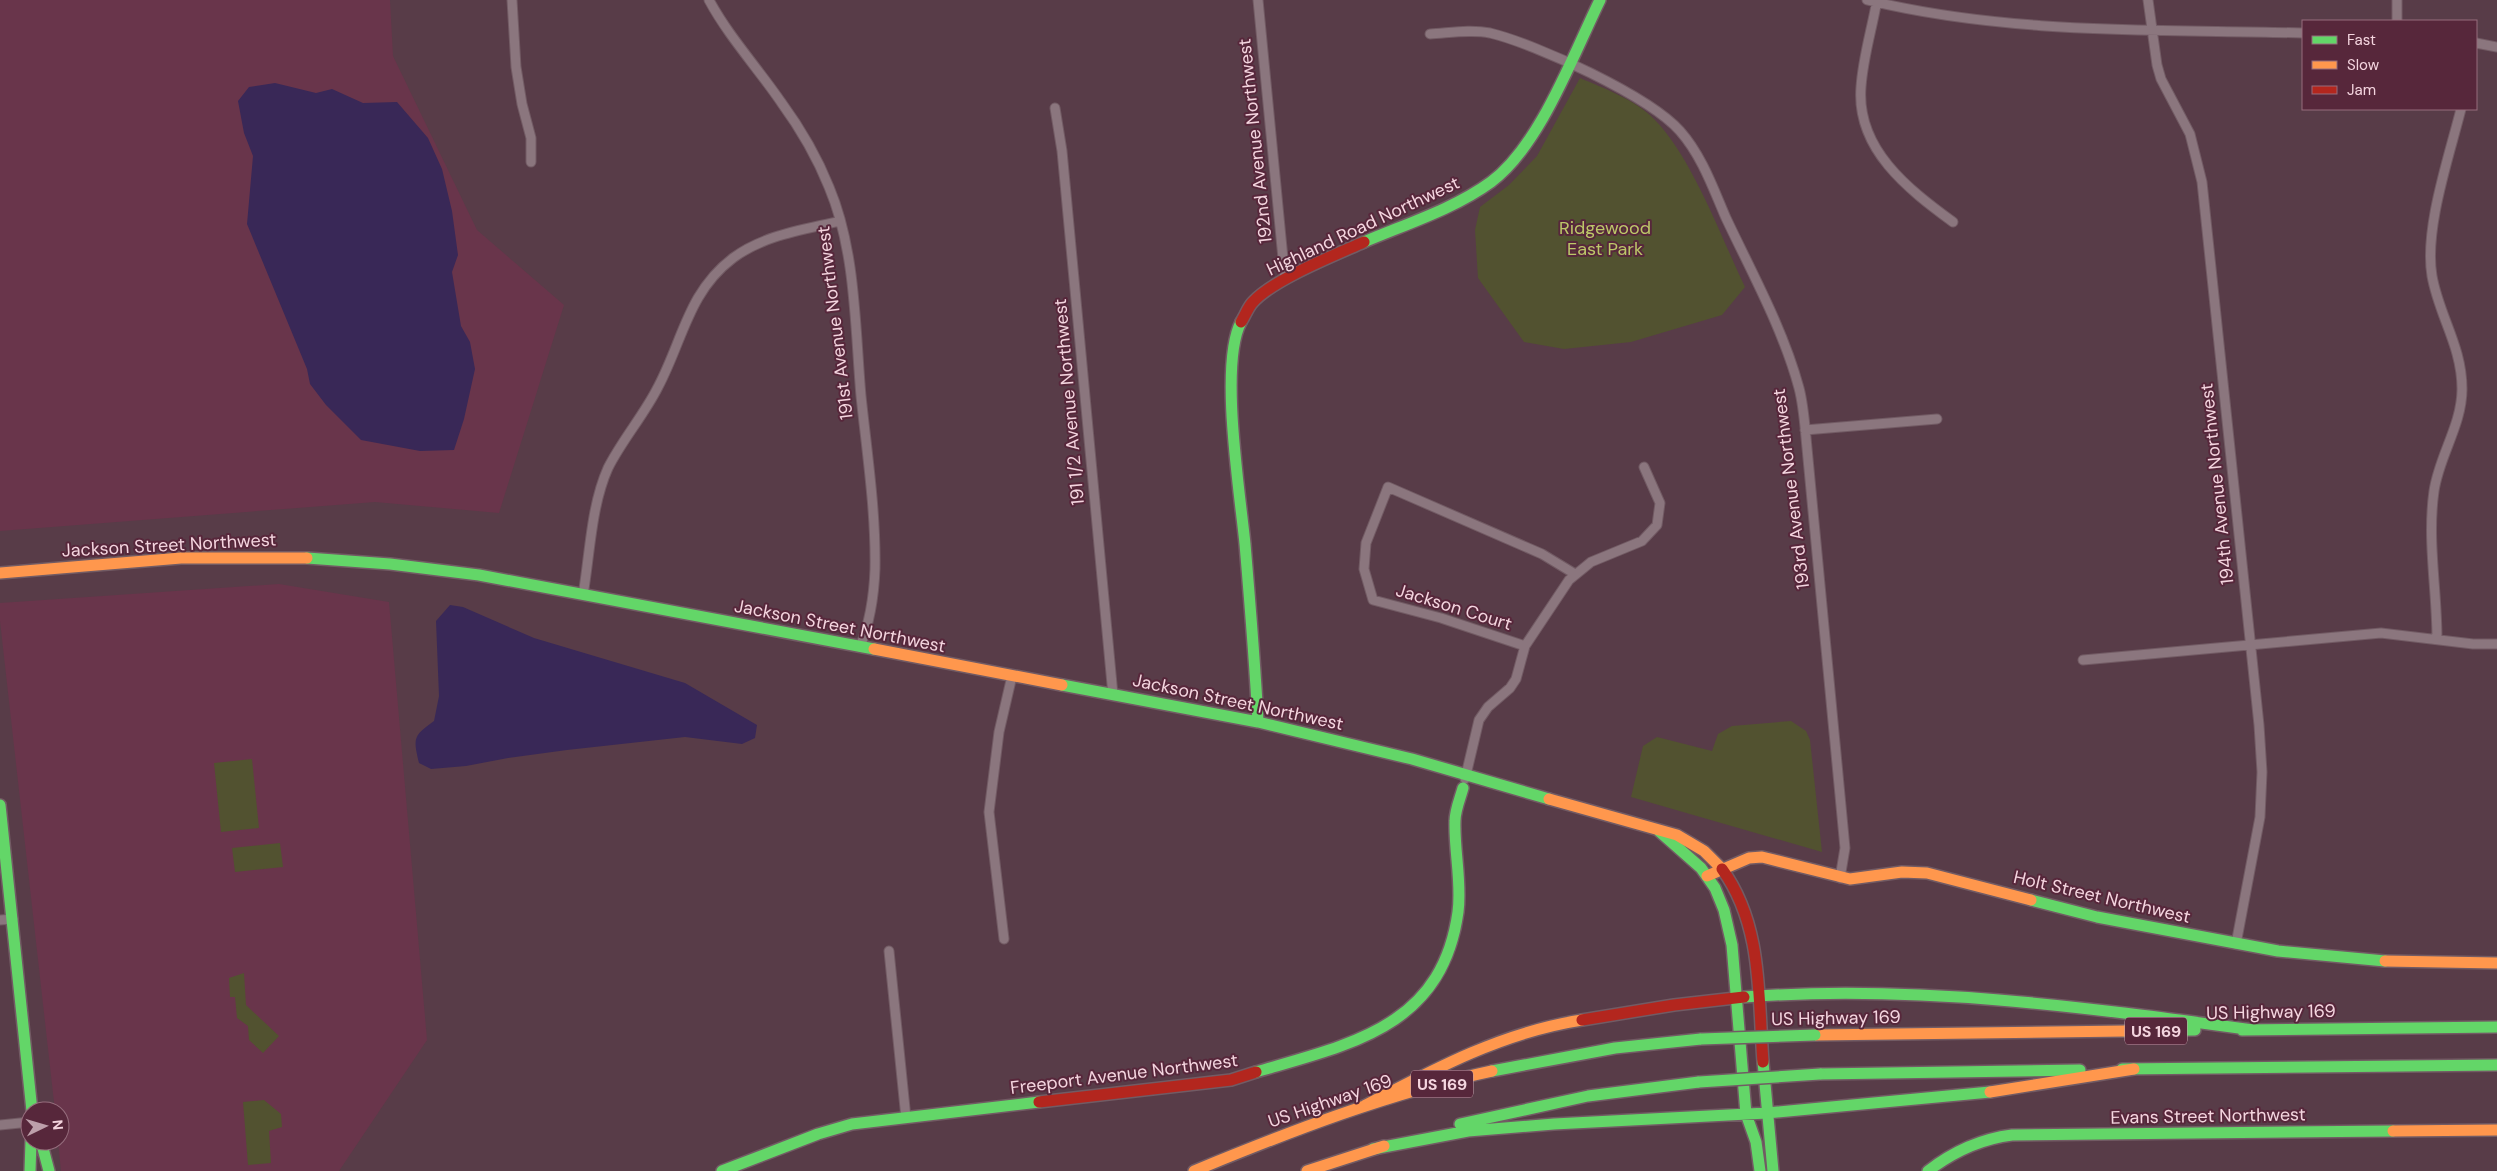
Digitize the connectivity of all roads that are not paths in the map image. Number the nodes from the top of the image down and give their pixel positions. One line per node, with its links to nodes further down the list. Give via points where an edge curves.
1 (512, 0): 17 (street, via 516,67 531,138)
2 (709, 0): 18 (street, 191st Avenue Northwest, via 729,34 793,118 814,153)
3 (1258, 0): 20 (street, 192nd Avenue Northwest)
4 (1600, 0): 14 (main road, Highland Road Northwest)
5 (2148, 0): 9 (street, 194th Avenue Northwest)
6 (2396, 0): 8 (street)
7 (1874, 1): 9 (street, via 2001,23); 19 (street, via 1862,72 1864,122 1879,154 1891,169 1920,198)
8 (2397, 20)
9 (2151, 29): 10 (street); 28 (street, 194th Avenue Northwest, via 2159,72 2190,134 2202,182)
10 (2302, 33)
11 (1430, 34): 14 (street, 193rd Avenue Northwest, via 1489,33 1520,42)
12 (2477, 43): 13 (street)
13 (2497, 47)
14 (1569, 64): 20 (main road, Highland Road Northwest, via 1532,138 1519,157 1490,183 1455,204); 22 (street, 193rd Avenue Northwest, via 1653,108 1680,130 1691,144 1788,354 1799,390)
15 (1054, 108): 34 (street, 191 1/2 Avenue Northwest, via 1062,151)
16 (2461, 110): 27 (street, via 2430,242 2432,278 2459,354 2462,376 2458,411 2434,491 2432,524)
17 (532, 162)
18 (840, 221): 26 (street, via 773,237 752,246 719,270 698,295 658,388 609,468 594,520); 31 (street, 191st Avenue Northwest, via 850,276 875,552 870,612)
19 (1953, 222)
20 (1285, 279): 35 (main road, Highland Road Northwest, via 1264,292 1243,317 1236,332 1231,364 1230,387 1255,652)
21 (1937, 419): 22 (street)
22 (1805, 430): 42 (street, 193rd Avenue Northwest, via 1845,848)
23 (1644, 467): 25 (street, via 1660,503 1656,525 1642,541 1591,562)
24 (0, 573): 26 (main road, Jackson Street Northwest, via 211,557 302,557 421,567)
25 (1575, 574): 30 (street); 30 (street, Jackson Court, via 1542,554 1388,487 1366,543 1364,569 1374,600)
26 (583, 595): 31 (main road, Jackson Street Northwest)
27 (2437, 639): 28 (street, via 2381,633); 29 (street)
28 (2250, 644): 32 (street); 46 (street, 194th Avenue Northwest, via 2261,749 2262,795)
29 (2497, 644)
30 (1524, 646): 36 (street, via 1516,679 1479,720)
31 (860, 647): 33 (main road, Jackson Street Northwest)
32 (2083, 660)
33 (1012, 676): 34 (main road, Jackson Street Northwest); 45 (street, via 998,732 990,812)
34 (1113, 695): 35 (main road, Jackson Street Northwest)
35 (1258, 722): 36 (main road, Jackson Street Northwest, via 1351,743)
36 (1466, 775): 37 (street); 39 (main road, Jackson Street Northwest)
37 (1463, 788): 59 (main road, Freeport Avenue Northwest, via 1454,827 1458,911 1450,948 1443,966 1422,998 1391,1024 1343,1045 1232,1080)
38 (0, 805): 43 (main road)
39 (1660, 831): 40 (main road, Jackson Street Northwest, via 1672,832 1690,841); 41 (main road, Jackson Street Northwest)
40 (1722, 869): 41 (main road, Holt Street Northwest); 42 (main road, Holt Street Northwest, via 1762,856); 49 (main road, Jackson Street Northwest, via 1746,914)
41 (1707, 876): 50 (main road, Jackson Street Northwest, via 1723,904 1727,920)
42 (1840, 878): 46 (main road, Holt Street Northwest, via 1918,872 2097,917)
43 (13, 919): 44 (street); 55 (main road)
44 (0, 920)
45 (1004, 939)
46 (2236, 944): 48 (main road, Holt Street Northwest, via 2365,961)
47 (889, 951): 59 (street)
48 (2497, 963)
49 (1758, 996): 50 (main road); 52 (main road, via 1838,993 1944,996 2066,1005); 57 (main road, Jackson Street Northwest)
50 (1736, 997): 56 (main road, via 1529,1031 1457,1058); 58 (main road, Jackson Street Northwest)
51 (2497, 1027): 52 (main road, US Highway 169 / US 169)
52 (2253, 1030): 56 (main road, US Highway 169 / US 169, bridge, via 1701,1039 1624,1046 1539,1060 1482,1072)
53 (2497, 1065): 54 (main road, US 169)
54 (2134, 1069): 57 (main road, via 2002,1090); 63 (main road, US 169, bridge, via 1820,1074 1699,1082 1537,1106)
55 (31, 1101)
56 (1364, 1106): 69 (main road, US Highway 169 / US 169)
57 (1767, 1113): 58 (main road); 72 (main road)
58 (1746, 1114): 63 (main road, via 1468,1131); 71 (main road, via 1756,1142)
59 (906, 1118): 68 (main road, Freeport Avenue Northwest, via 837,1128)
60 (20, 1123): 61 (street)
61 (0, 1125)
62 (2497, 1130): 73 (main road, Evans Street Northwest, via 2012,1135 1970,1145 1944,1158)
63 (1374, 1149): 70 (main road, US 169)
64 (30, 1151): 66 (main road)
65 (44, 1151): 67 (main road)
66 (30, 1171)
67 (49, 1171)
68 (722, 1171)
69 (1194, 1171)
70 (1307, 1171)
71 (1760, 1171)
72 (1773, 1171)
73 (1928, 1171)

